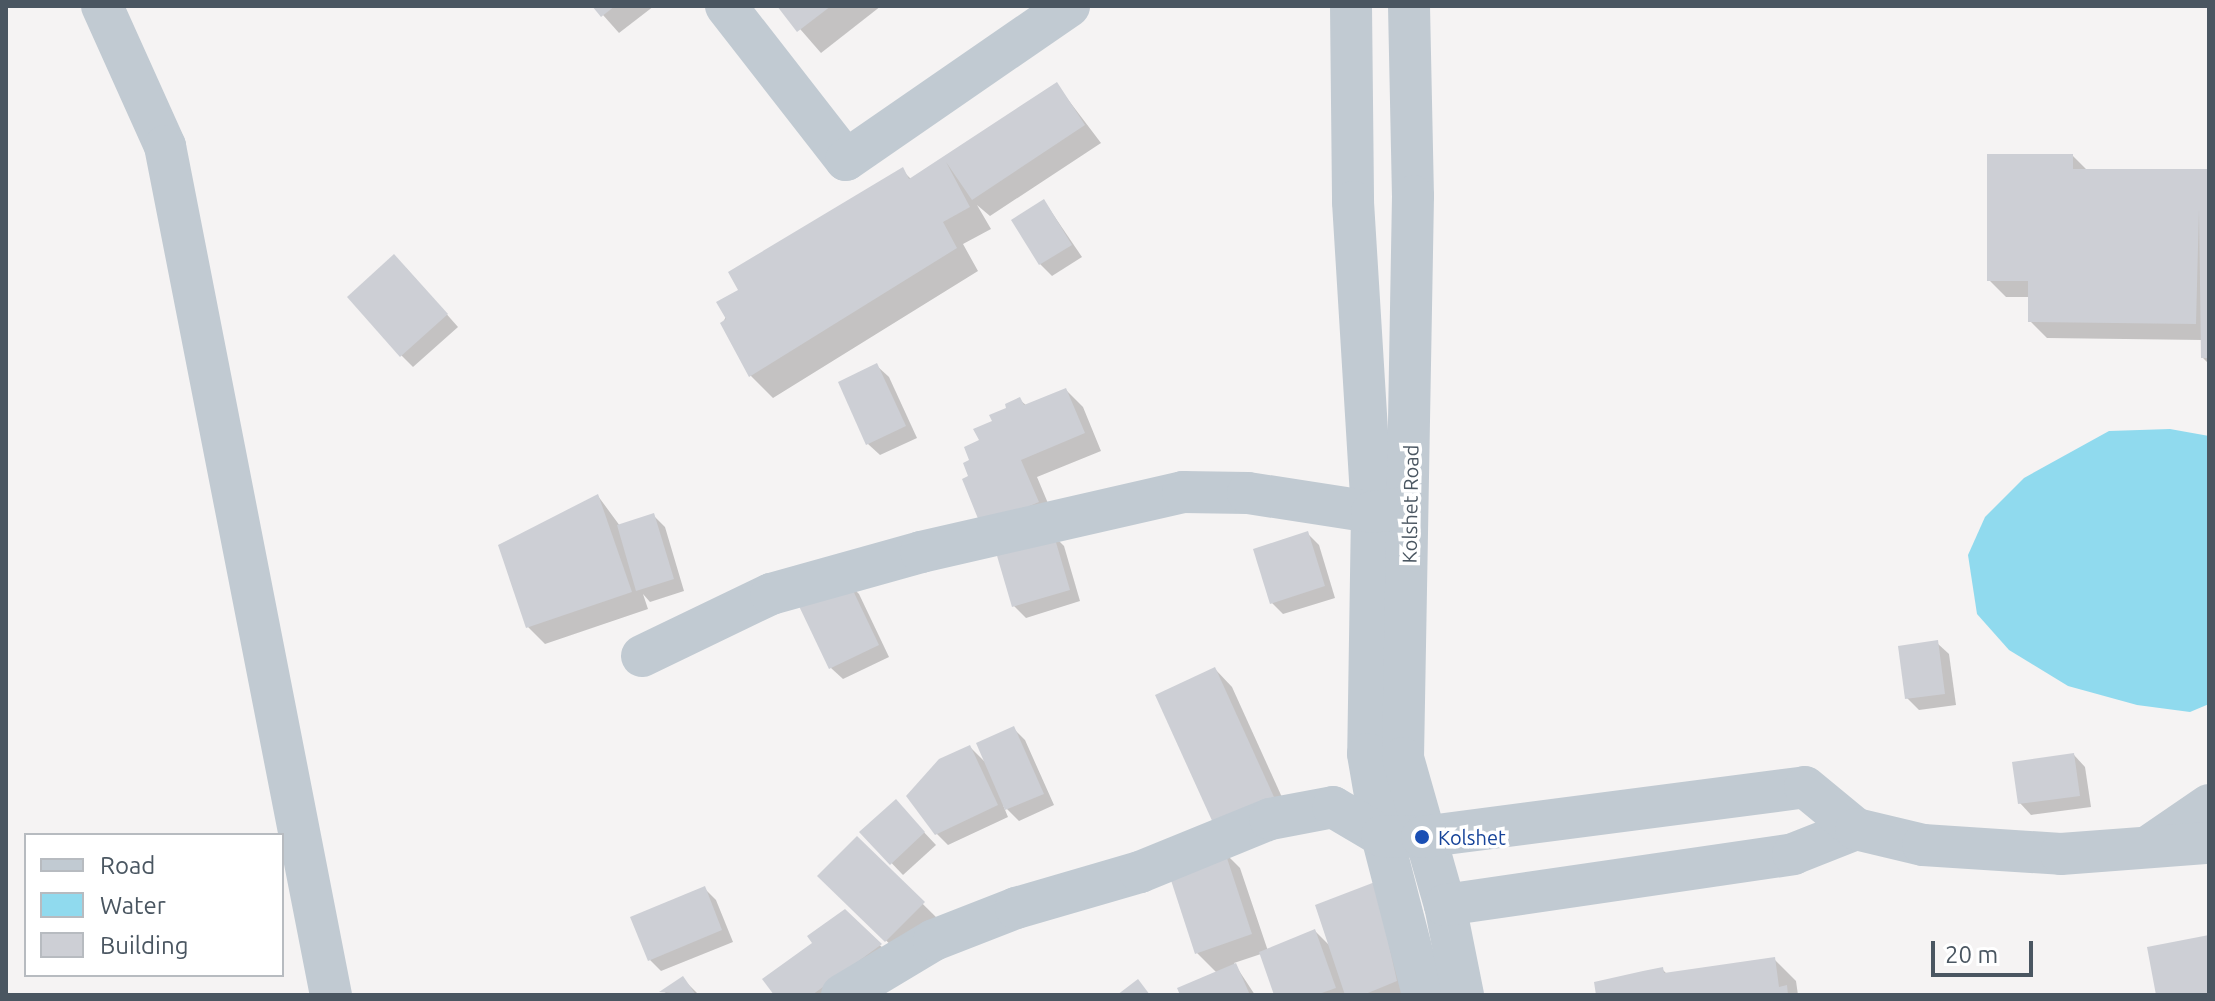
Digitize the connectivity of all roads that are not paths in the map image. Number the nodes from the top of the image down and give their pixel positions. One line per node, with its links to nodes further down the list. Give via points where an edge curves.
1 (102, 6): 14 (street, via 165,146)
2 (726, 6): 3 (street, via 846,160)
3 (1069, 6)
4 (1351, 6): 6 (street, Kolshet Road, via 1353,202)
5 (1409, 6): 6 (street, Kolshet Road)
6 (1391, 510): 7 (street, via 1248,493 1183,492 936,548 771,594); 10 (street, Kolshet Road)
7 (642, 656)
8 (2209, 805): 12 (street)
9 (1856, 829): 10 (street, via 1805,787); 12 (street, via 1992,854 2061,854); 13 (street, via 1793,854)
10 (1402, 837): 13 (street, Kolshet Road); 15 (street, via 1333,807 1270,819 1140,872 1016,908 934,940); 16 (street, Kolshet Road)
11 (2209, 843): 12 (street)
12 (2152, 844)
13 (1445, 905): 17 (street, Kolshet Road)
14 (331, 995)
15 (842, 995)
16 (1423, 995)
17 (1463, 995)

